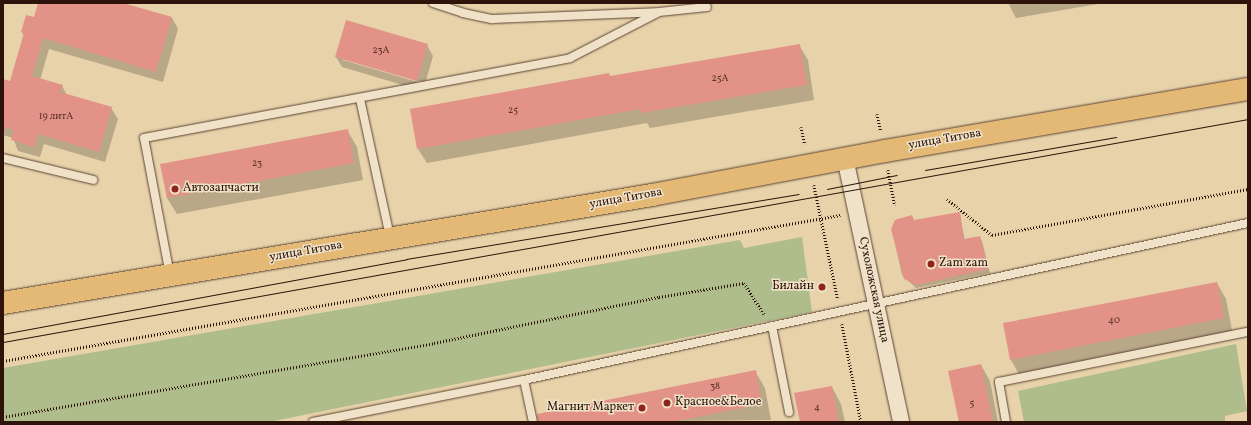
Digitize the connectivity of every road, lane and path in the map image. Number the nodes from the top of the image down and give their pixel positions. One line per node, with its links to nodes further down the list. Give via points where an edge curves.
1 (433, 3): 3 (lane, via 492,19)
2 (707, 7): 3 (lane)
3 (659, 12): 5 (lane, via 570,58)
4 (1248, 89): 8 (main road, улица Титова)
5 (360, 99): 15 (lane); 16 (lane, via 144,138)
6 (801, 127): 9 (path)
7 (3, 158): 10 (lane)
8 (845, 158): 9 (main road, улица Титова); 18 (street, Сухоложская улица)
9 (809, 164): 13 (path); 15 (main road, улица Титова, via 652,195)
10 (93, 180)
11 (1248, 189): 12 (path, via 992,235)
12 (947, 199)
13 (820, 219): 19 (path); 22 (path)
14 (1248, 223): 18 (lane)
15 (390, 238): 16 (main road, улица Титова)
16 (170, 276): 17 (main road, улица Титова)
17 (3, 303)
18 (876, 304): 19 (lane); 29 (street, Сухоложская улица)
19 (840, 312): 20 (lane); 28 (path)
20 (772, 326): 23 (lane); 24 (lane); 25 (path, via 744,283 659,297 434,342)
21 (1248, 332): 30 (lane, via 999,382)
22 (3, 361)
23 (524, 380): 26 (lane); 27 (lane)
24 (789, 412)
25 (3, 417)
26 (313, 422)
27 (532, 422)
28 (861, 422)
29 (901, 422)
30 (1006, 422)

